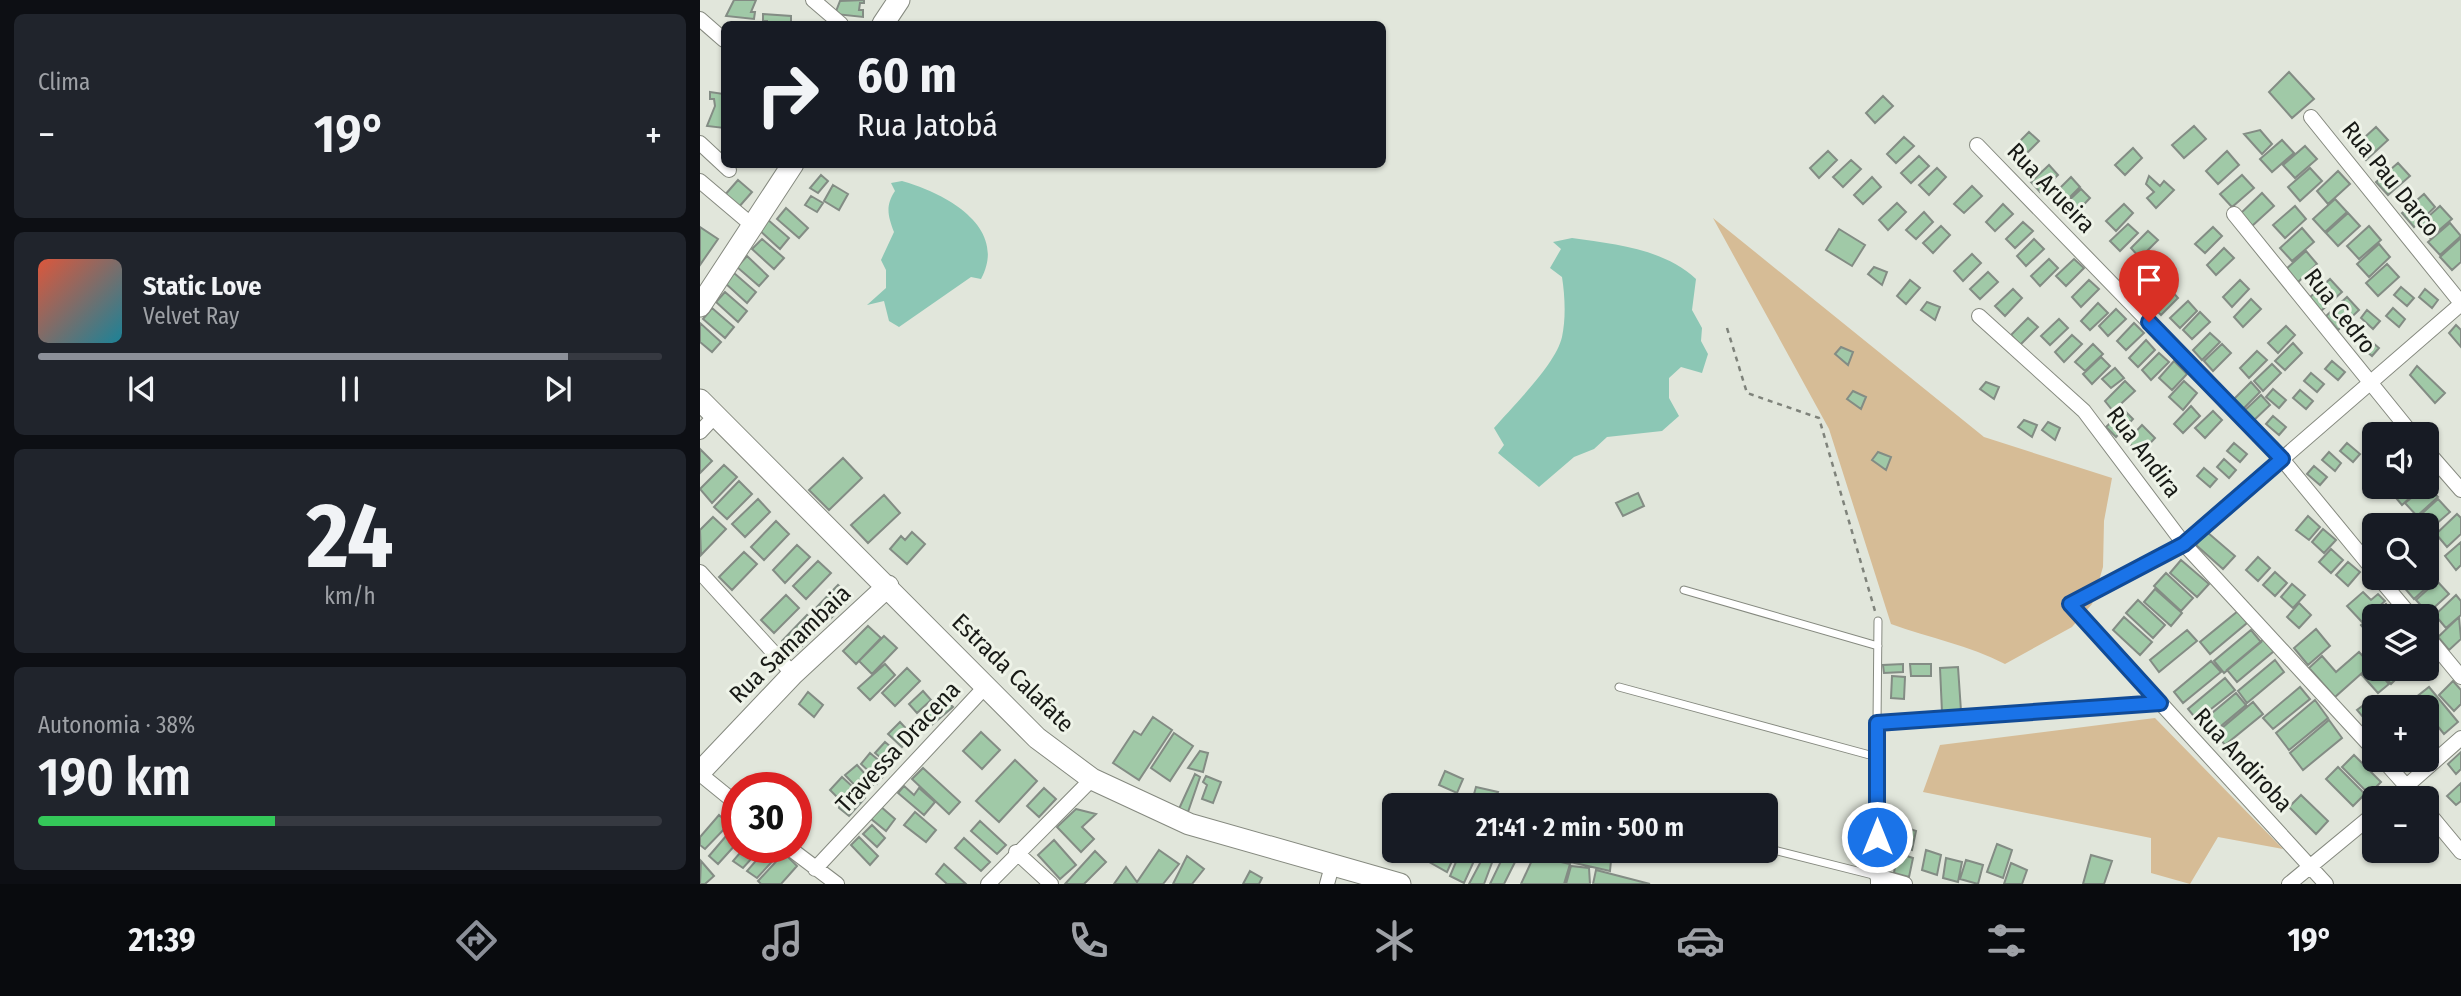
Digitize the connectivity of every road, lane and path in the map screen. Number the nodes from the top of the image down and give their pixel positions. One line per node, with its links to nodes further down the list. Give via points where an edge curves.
1 (813, 0): 4 (street)
2 (899, 0): 5 (street)
3 (700, 19): 6 (street)
4 (838, 21)
5 (885, 21)
6 (721, 37)
7 (2311, 117): 15 (street, Rua Pau Darco)
8 (700, 143): 10 (street)
9 (1977, 145): 24 (street, Rua Arueira)
10 (721, 163)
11 (790, 168): 14 (street)
12 (700, 181): 14 (street)
13 (2234, 214): 19 (street, Rua Cedro)
14 (753, 226): 16 (street)
15 (2461, 303): 19 (street)
16 (700, 306)
17 (1979, 316): 27 (street, Rua Andira, via 2084,411)
18 (1727, 328): 34 (path, via 1747,393 1819,418)
19 (2369, 384): 22 (street, Rua Cedro); 24 (street)
20 (700, 400): 21 (street, Estrada Calafate)
21 (715, 416): 23 (street); 30 (street, Estrada Calafate)
22 (2402, 422)
23 (700, 432)
24 (2282, 459): 27 (street); 28 (street, Rua Arueira)
25 (2439, 465): 26 (street)
26 (2461, 491)
27 (2184, 544): 41 (street, Rua Andiroba, via 2070,604); 43 (street, Rua Andira)
28 (2362, 556)
29 (700, 572): 37 (street)
30 (888, 586): 37 (street, Rua Samambaia); 39 (street, Estrada Calafate)
31 (1684, 590): 35 (lane)
32 (2389, 590): 33 (street)
33 (2401, 604)
34 (1878, 621): 35 (lane)
35 (1878, 646): 42 (lane)
36 (2439, 650): 38 (street)
37 (793, 674): 47 (street, Rua Samambaia)
38 (2461, 677)
39 (985, 687): 48 (street, Estrada Calafate, via 1037,738); 58 (street, Travessa Dracena)
40 (1619, 687): 45 (lane)
41 (2160, 703): 42 (street); 57 (street, Rua Andiroba)
42 (1877, 723): 45 (street)
43 (2362, 737)
44 (2461, 738): 49 (street)
45 (1877, 757): 60 (street)
46 (2394, 772): 49 (street)
47 (700, 773): 50 (street)
48 (1092, 779): 54 (street); 59 (street, Estrada Calafate, via 1189,824)
49 (2407, 786)
50 (721, 791)
51 (2362, 824): 57 (street)
52 (2439, 825): 55 (street)
53 (1778, 851): 60 (lane)
54 (1016, 852): 62 (street); 63 (street)
55 (2461, 852)
56 (808, 863): 58 (street)
57 (2310, 866): 66 (street); 67 (street, Rua Andiroba)
58 (815, 869): 61 (street)
59 (1330, 875): 64 (street, Estrada Calafate)
60 (1877, 880): 65 (street)
61 (837, 884)
62 (988, 884)
63 (1051, 884)
64 (1400, 884)
65 (1905, 884)
66 (2289, 884)
67 (2326, 884)

